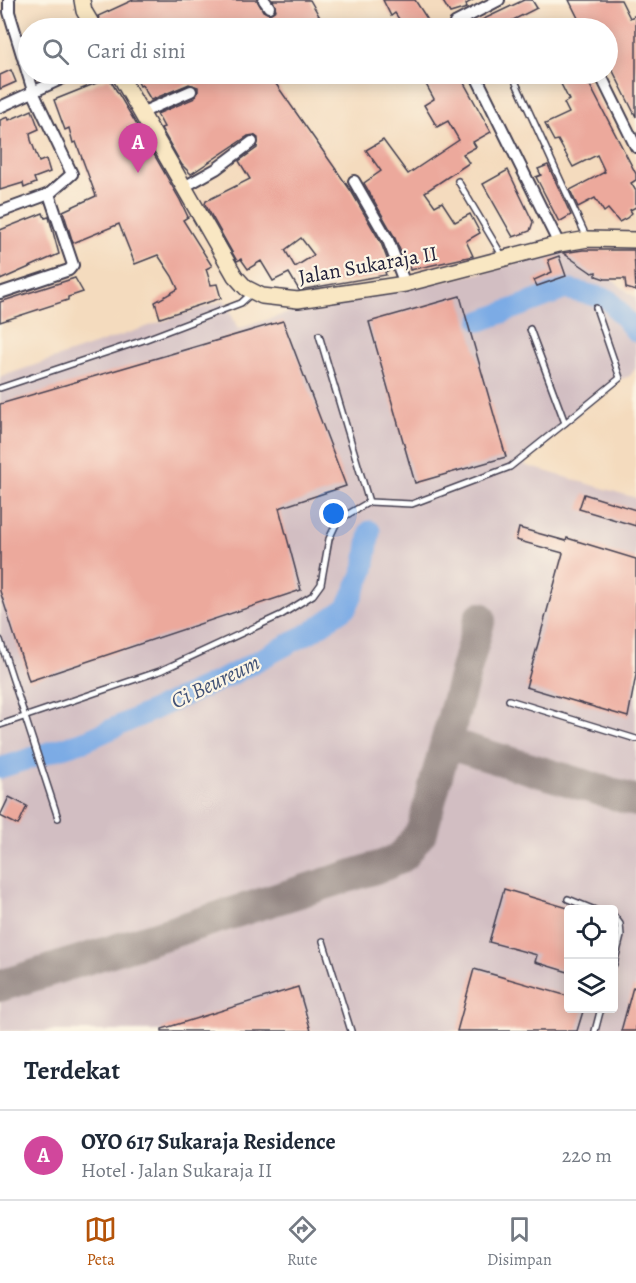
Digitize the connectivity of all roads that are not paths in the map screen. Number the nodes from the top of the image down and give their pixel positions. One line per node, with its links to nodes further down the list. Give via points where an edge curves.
1 (9, 0): 6 (street)
2 (82, 0): 4 (main road)
3 (499, 0): 5 (street)
4 (88, 18)
5 (465, 18)
6 (18, 42)
7 (31, 84): 14 (street)
8 (53, 84): 14 (street)
9 (125, 84): 16 (main road)
10 (480, 84): 26 (street)
11 (516, 84): 24 (lane)
12 (605, 84): 18 (street)
13 (191, 91): 16 (street)
14 (34, 94): 15 (street); 22 (street, via 72,174)
15 (0, 107)
16 (141, 113): 21 (main road)
17 (252, 142): 21 (street)
18 (636, 147)
19 (354, 181): 28 (street, via 388,240)
20 (458, 181): 27 (lane)
21 (184, 188): 29 (main road, via 235,276)
22 (49, 194): 23 (street); 30 (street, via 73,265 69,270)
23 (0, 212)
24 (588, 239): 25 (main road, Jalan Sukaraja II); 26 (main road, Jalan Sukaraja II)
25 (636, 240)
26 (559, 244): 27 (main road, Jalan Sukaraja II)
27 (504, 258): 28 (main road, Jalan Sukaraja II)
28 (405, 284): 29 (main road, Jalan Sukaraja II, via 298,300)
29 (253, 292): 34 (lane, via 241,303 141,342)
30 (0, 293)
31 (596, 308): 35 (lane, via 620,378)
32 (530, 329): 35 (lane)
33 (319, 335): 36 (lane)
34 (0, 388)
35 (565, 423): 36 (lane, via 510,467 412,504)
36 (369, 502): 39 (lane, via 338,520 329,539 321,584 313,595 281,615 160,671)
37 (0, 640): 39 (lane)
38 (509, 700): 41 (lane)
39 (24, 718): 40 (lane); 42 (lane)
40 (0, 725)
41 (636, 739)
42 (58, 818)
43 (568, 899): 44 (lane)
44 (584, 905)
45 (618, 921): 47 (lane, via 621,936)
46 (323, 941): 49 (lane)
47 (618, 948)
48 (600, 1013): 50 (lane)
49 (351, 1031)
50 (595, 1031)

